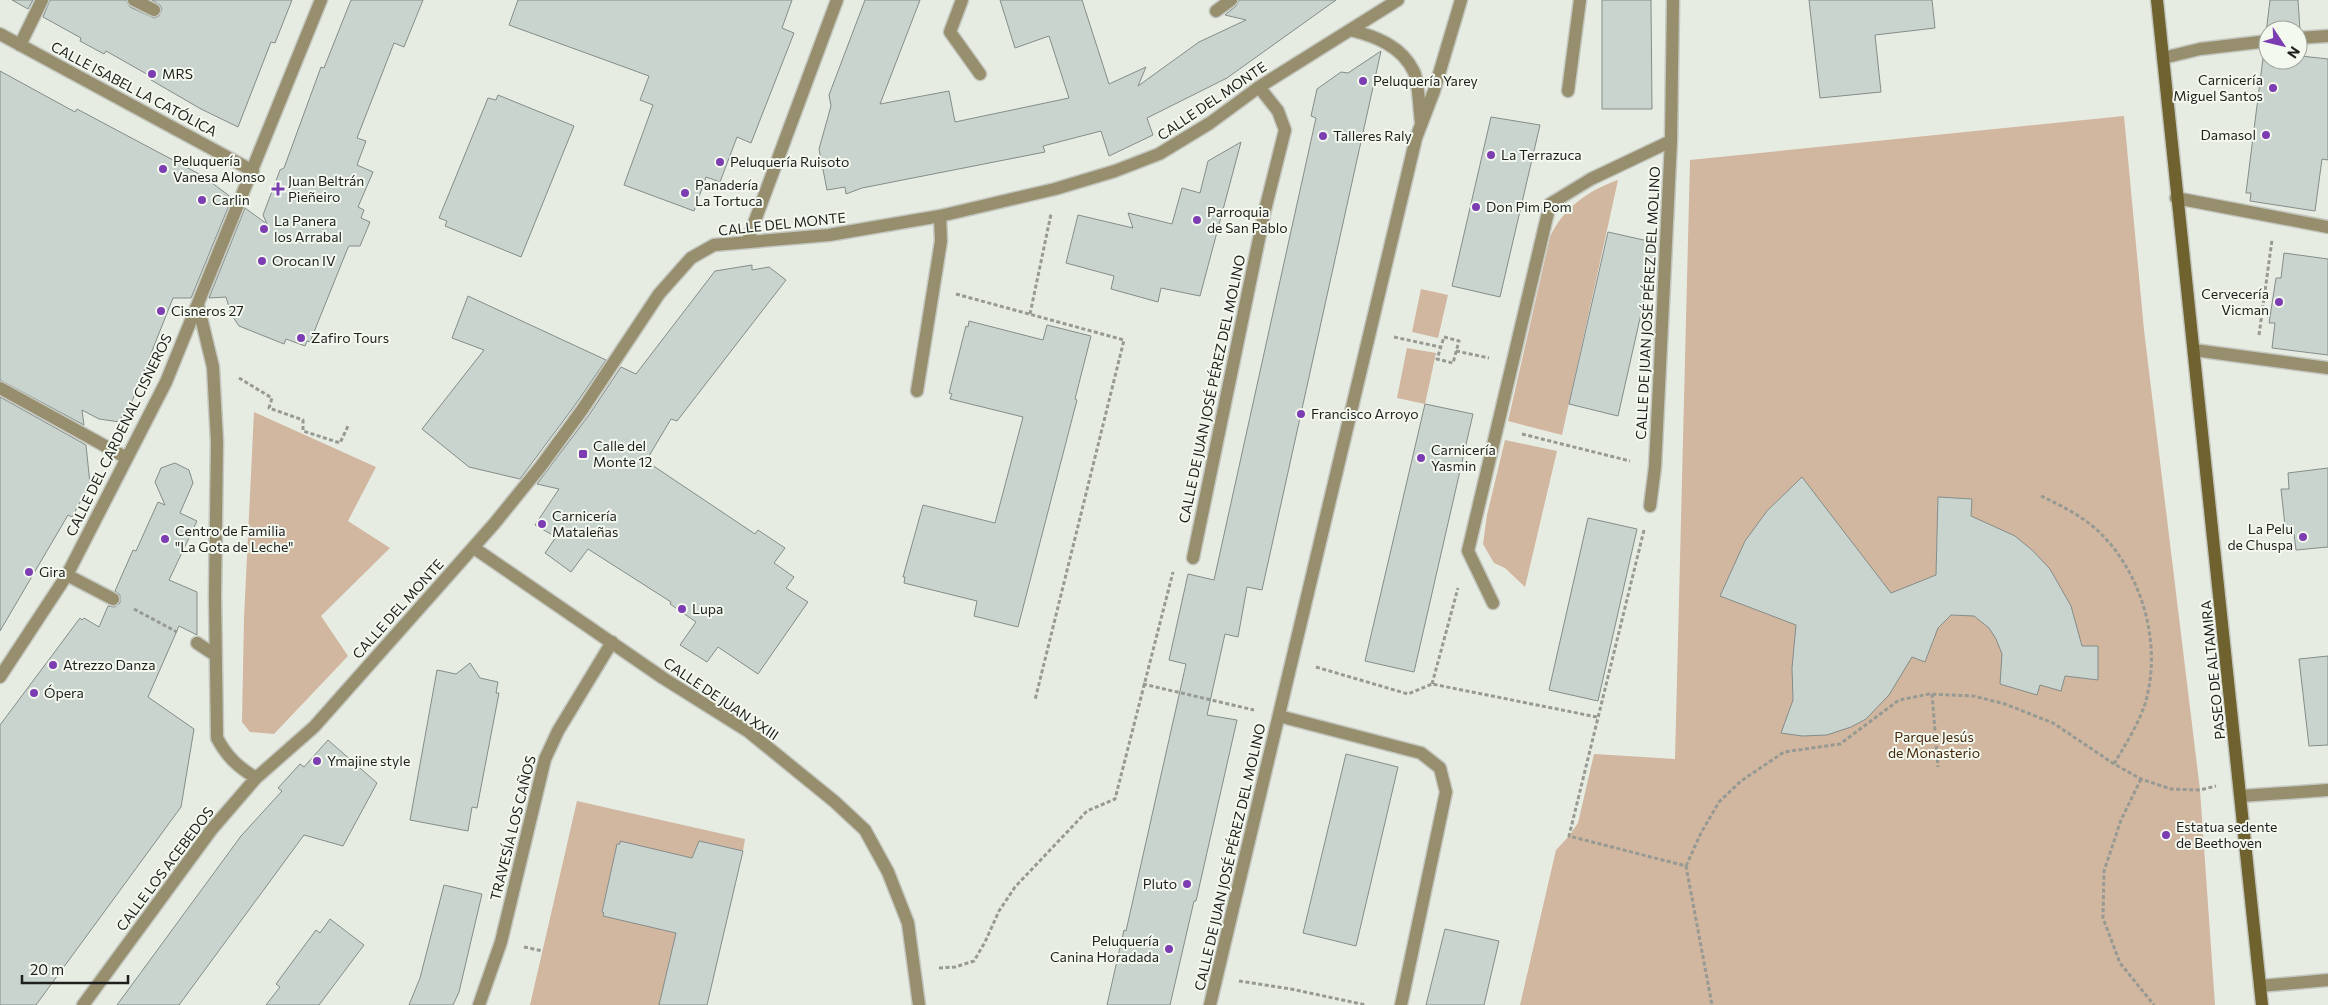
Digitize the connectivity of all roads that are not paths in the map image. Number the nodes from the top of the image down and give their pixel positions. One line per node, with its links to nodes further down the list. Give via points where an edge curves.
1 (42, 0): 19 (street)
2 (134, 0): 12 (street)
3 (321, 0): 26 (street, CALLE DEL CARDENAL CISNEROS)
4 (837, 0): 30 (street)
5 (962, 0): 21 (street, via 950,32)
6 (1231, 0): 13 (street)
7 (1398, 0): 14 (street, CALLE DEL MONTE)
8 (1461, 0): 24 (street, CALLE DE JUAN JOSÉ PÉREZ DEL MOLINO, via 1434,91)
9 (1580, 0): 23 (street)
10 (1673, 0): 25 (street, CALLE DE JUAN JOSÉ PÉREZ DEL MOLINO)
11 (2157, 0): 20 (main road, PASEO DE ALTAMIRA)
12 (154, 10)
13 (1216, 11)
14 (1350, 30): 22 (street, CALLE DEL MONTE); 24 (street, CALLE DE JUAN JOSÉ PÉREZ DEL MOLINO, via 1376,36 1396,48 1414,72)
15 (0, 34): 19 (street, CALLE ISABEL LA CATÓLICA)
16 (2328, 36): 17 (street)
17 (2308, 37)
18 (2258, 42): 20 (street, via 2200,49)
19 (20, 45): 26 (street, CALLE ISABEL LA CATÓLICA)
20 (2163, 58): 27 (main road, PASEO DE ALTAMIRA)
21 (980, 74)
22 (1259, 87): 28 (street, CALLE DEL MONTE, via 1210,123 1159,154 1055,189); 39 (street, CALLE DE JUAN JOSÉ PÉREZ DEL MOLINO, via 1278,111 1285,130 1265,210)
23 (1568, 91)
24 (1421, 122): 47 (street, CALLE DE JUAN JOSÉ PÉREZ DEL MOLINO)
25 (1671, 141): 37 (street, CALLE DE JUAN JOSÉ PÉREZ DEL MOLINO); 42 (street, CALLE DE JUAN JOSÉ PÉREZ DEL MOLINO, via 1591,179 1550,204 1468,551)
26 (253, 171): 31 (street, CALLE DEL CARDENAL CISNEROS)
27 (2176, 198): 29 (street); 32 (main road, PASEO DE ALTAMIRA)
28 (940, 216): 30 (street, CALLE DEL MONTE, via 829,235); 35 (street, via 942,242)
29 (2328, 227)
30 (747, 242): 38 (street, CALLE DEL MONTE, via 714,245 691,258 658,294 582,410)
31 (198, 306): 36 (street, CALLE DEL CARDENAL CISNEROS, via 166,382); 45 (street, via 213,367 217,442)
32 (2194, 350): 33 (street); 50 (main road, PASEO DE ALTAMIRA)
33 (2328, 368)
34 (0, 388): 36 (street)
35 (917, 391)
36 (125, 457): 40 (street, CALLE DEL CARDENAL CISNEROS)
37 (1650, 506)
38 (474, 548): 43 (street, CALLE DE JUAN XXIII); 48 (street, CALLE DEL MONTE, via 314,727)
39 (1193, 558)
40 (67, 574): 41 (street); 46 (street, CALLE DEL CARDENAL CISNEROS)
41 (113, 599)
42 (1493, 603)
43 (612, 642): 54 (street, TRAVESÍA LOS CAÑOS, via 558,731 545,759 501,942); 55 (street, CALLE DE JUAN XXIII, via 748,732 865,830 888,872 908,923)
44 (197, 643): 45 (street)
45 (215, 655): 48 (street, via 217,738 225,754)
46 (0, 677)
47 (1279, 716): 56 (street, CALLE DE JUAN JOSÉ PÉREZ DEL MOLINO); 57 (street, CALLE DE JUAN JOSÉ PÉREZ DEL MOLINO, via 1421,753 1440,768 1446,792)
48 (256, 778): 53 (street, CALLE LOS ACEBEDOS, via 212,829)
49 (2328, 790): 50 (street)
50 (2241, 796): 52 (main road, PASEO DE ALTAMIRA)
51 (2328, 980): 52 (street)
52 (2260, 986): 58 (main road, PASEO DE ALTAMIRA)
53 (83, 1005)
54 (479, 1005)
55 (919, 1005)
56 (1210, 1005)
57 (1401, 1005)
58 (2262, 1005)

